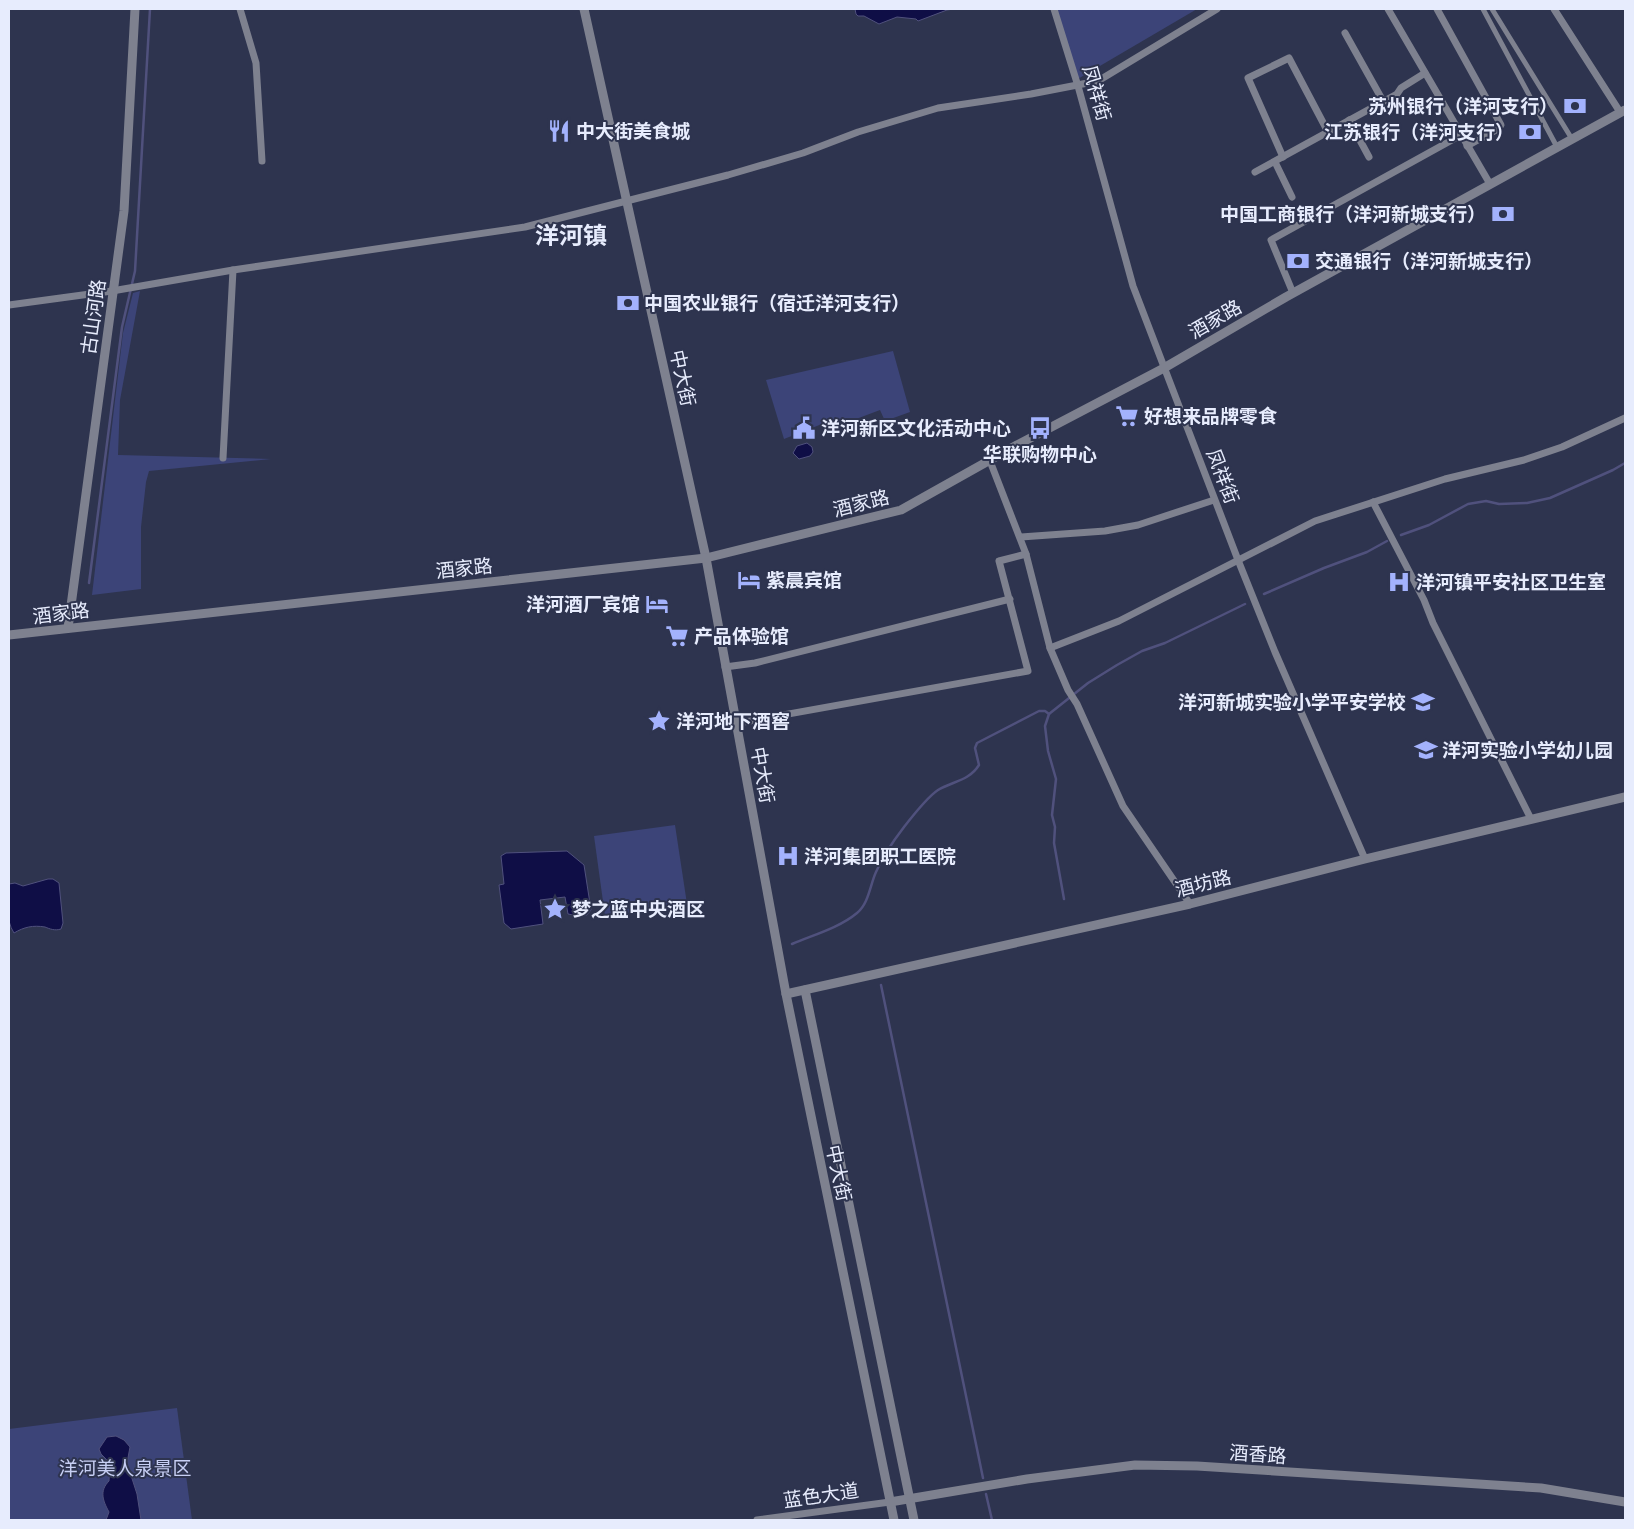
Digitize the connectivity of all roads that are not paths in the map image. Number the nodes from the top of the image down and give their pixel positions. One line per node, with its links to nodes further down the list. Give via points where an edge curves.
1 (136, 9): 31 (street, 古山河路)
2 (240, 9): 24 (street, via 256,63)
3 (584, 9): 29 (street, 中大街)
4 (1054, 9): 13 (street, 凤祥街)
5 (1217, 9): 13 (street, via 1098,81)
6 (1388, 9): 12 (street)
7 (1437, 9): 20 (street, via 1499,119 1498,129)
8 (1483, 9): 21 (street)
9 (1492, 9): 19 (street)
10 (1554, 9): 15 (street)
11 (1345, 33): 14 (street)
12 (1425, 73): 14 (street); 18 (street)
13 (1078, 86): 29 (street, via 938,108 858,132 803,153); 34 (street, 凤祥街, via 1133,286)
14 (1383, 101): 16 (street)
15 (1623, 111): 19 (street, 酒家路)
16 (1349, 120): 17 (street); 23 (street)
17 (1328, 132): 22 (street); 22 (street, via 1289,58 1248,78)
18 (1461, 135): 20 (street); 32 (street, via 1270,240)
19 (1572, 139): 21 (street, 酒家路)
20 (1467, 146): 27 (street)
21 (1557, 147): 27 (street, 酒家路)
22 (1283, 157): 25 (street)
23 (1369, 157)
24 (262, 161)
25 (1275, 162): 26 (street); 28 (street)
26 (1255, 172)
27 (1490, 184): 32 (street, 酒家路)
28 (1292, 196)
29 (628, 202): 30 (street, via 524,227); 42 (street, 中大街)
30 (233, 270): 31 (street); 36 (street)
31 (116, 290): 33 (street); 45 (street, 古山河路)
32 (1293, 293): 34 (street, 酒家路)
33 (9, 305)
34 (1164, 368): 37 (street, 酒家路); 38 (street, 凤祥街)
35 (1625, 418): 39 (street, via 1562,447 1524,460 1445,478)
36 (223, 458)
37 (990, 460): 40 (street); 42 (street, 酒家路, via 901,510)
38 (1214, 500): 40 (street, via 1138,525); 43 (street, 凤祥街)
39 (1373, 502): 43 (street, via 1315,521); 51 (street)
40 (1021, 537): 41 (street)
41 (1026, 554): 44 (street, via 999,561); 47 (street)
42 (706, 558): 45 (street, 酒家路); 48 (street, 中大街)
43 (1238, 560): 47 (street, via 1119,621); 52 (street, 凤祥街)
44 (1010, 599): 48 (street, via 755,663); 49 (street, via 1028,671)
45 (68, 628): 46 (street, 酒家路)
46 (9, 636)
47 (1050, 648): 53 (street, via 1123,806)
48 (725, 667): 49 (street, 中大街)
49 (738, 724): 55 (street, 中大街)
50 (1625, 796): 51 (street, 酒坊路)
51 (1531, 819): 52 (street, 酒坊路)
52 (1365, 859): 53 (street, 酒坊路)
53 (1190, 904): 54 (street, 酒坊路)
54 (805, 990): 55 (street, 酒坊路); 56 (street, 中大街)
55 (786, 994): 57 (street, 中大街)
56 (909, 1499): 57 (street, 酒香路); 58 (street, 酒香路, via 1134,1465 1197,1466 1531,1488); 61 (street, 中大街)
57 (890, 1502): 59 (street, 蓝色大道); 60 (street, 中大街)
58 (1625, 1502)
59 (757, 1520)
60 (894, 1520)
61 (914, 1520)

